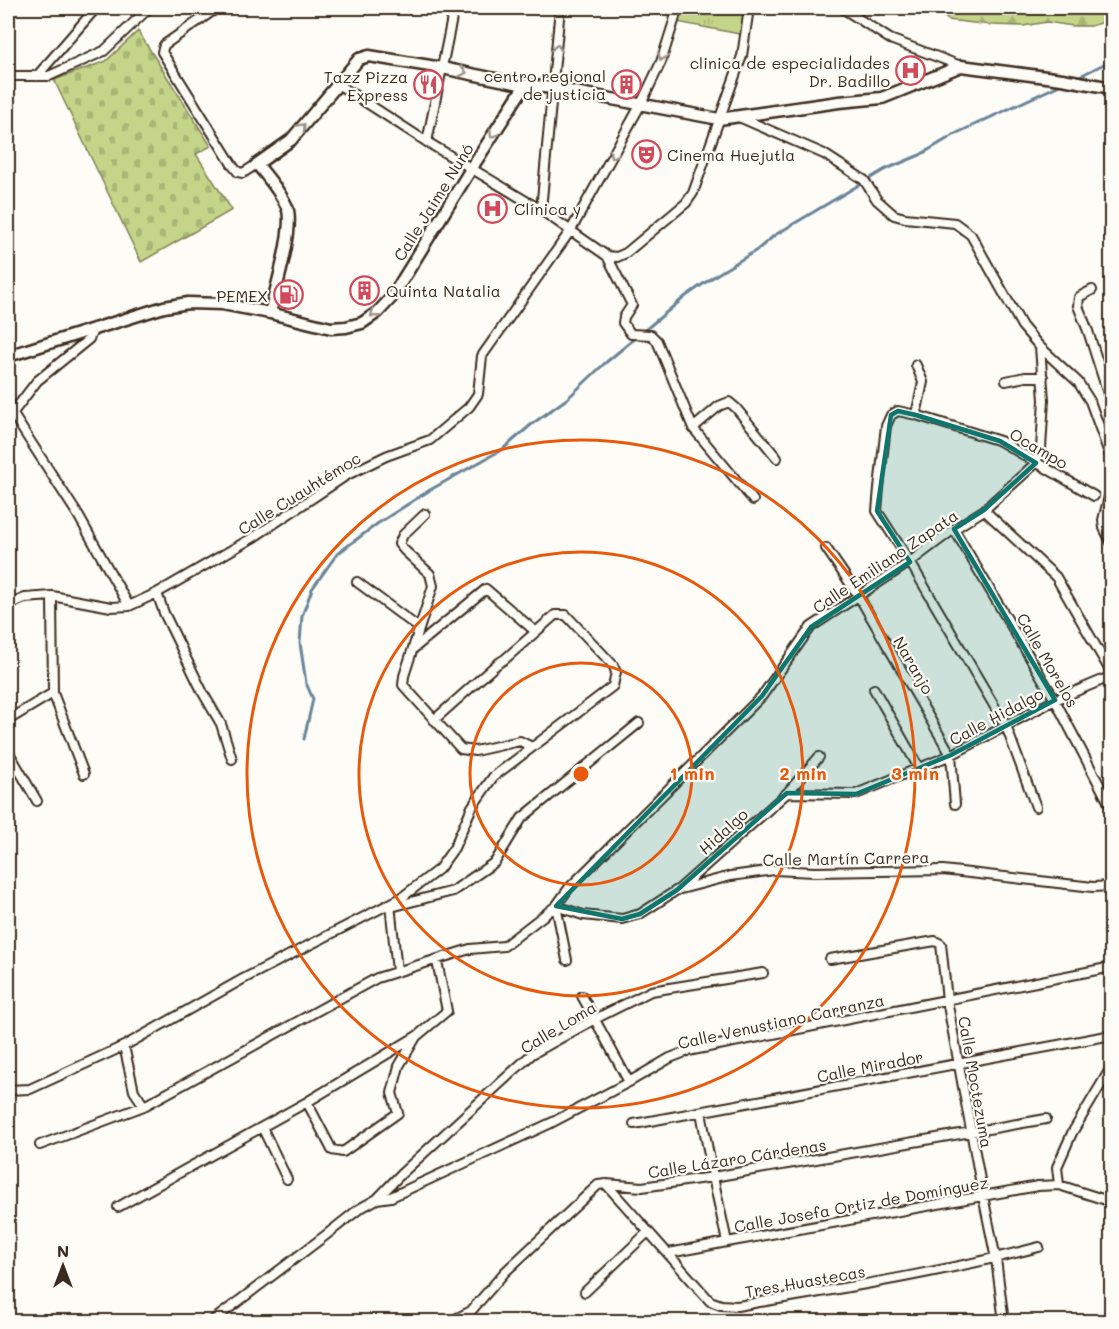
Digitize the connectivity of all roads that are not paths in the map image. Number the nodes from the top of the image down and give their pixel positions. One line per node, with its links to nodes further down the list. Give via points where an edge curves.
1 (96, 8): 12 (street)
2 (151, 8): 12 (street, via 104,51 49,76)
3 (217, 8): 21 (street, via 164,45 162,52 238,172)
4 (454, 8): 10 (street)
5 (560, 8): 16 (street, one-way to 5)
6 (677, 8): 17 (street, Calle Cuauhtémoc, one-way to 17, via 661,62)
7 (749, 8): 19 (street, via 742,56)
8 (842, 8): 9 (street, via 890,39)
9 (961, 66): 15 (main road); 18 (main road, via 882,99)
10 (442, 68): 13 (main road, via 364,56); 14 (main road, one-way to 14); 20 (street)
11 (8, 76): 12 (street)
12 (38, 76)
13 (339, 85): 20 (street); 21 (main road, one-way to 13, via 291,140)
14 (525, 85): 16 (main road); 22 (main road, Calle Jaime Nunó, one-way to 22)
15 (1107, 87)
16 (553, 88): 17 (main road); 23 (street)
17 (641, 104): 19 (main road); 24 (street, Calle Cuauhtémoc, one-way to 24)
18 (739, 117): 19 (main road); 29 (street, via 824,154 864,180 877,200 894,215 955,223 971,235 1022,326)
19 (719, 119): 25 (street, via 686,203 626,253)
20 (427, 142): 22 (street)
21 (257, 164): 27 (main road, via 288,209 288,239)
22 (471, 168): 23 (street); 27 (main road, Calle Jaime Nunó, one-way to 27, via 392,297 378,312 362,323 332,328)
23 (541, 210): 24 (street)
24 (571, 230): 25 (street); 49 (street, Calle Cuauhtémoc, via 482,356 478,394 469,407 430,440 347,475 254,537)
25 (607, 256): 36 (street, via 632,305 623,323 631,334 651,335 657,341)
26 (1092, 290): 37 (street, via 1079,297 1078,306 1111,403)
27 (270, 313): 28 (main road, Calle Jaime Nunó, via 222,304 188,303)
28 (94, 328): 30 (main road, Calle Jaime Nunó); 35 (street, via 89,339 37,381)
29 (1040, 347): 32 (street); 37 (street, via 1078,382)
30 (8, 356)
31 (916, 365): 34 (street, via 923,382)
32 (1043, 377): 33 (street); 39 (street, via 1041,448)
33 (1006, 381)
34 (916, 415): 39 (street, Ocampo, via 999,441); 47 (street, Ocampo, via 898,411 886,426 877,511)
35 (10, 416): 53 (street, via 78,515)
36 (693, 428): 38 (street, via 729,402); 41 (street)
37 (1107, 445): 45 (street, via 1111,489 1103,520)
38 (777, 458)
39 (1036, 463): 40 (street, Ocampo); 42 (street, Calle Emiliano Zapata)
40 (1094, 496)
41 (753, 500)
42 (984, 510): 44 (street, Calle Emiliano Zapata); 57 (street, via 1056,577)
43 (425, 514): 54 (street, via 399,544 430,574 433,586)
44 (954, 529): 47 (street, Calle Emiliano Zapata); 60 (street, Calle Morelos)
45 (1112, 544)
46 (825, 548): 50 (street, Naranjo)
47 (910, 562): 50 (street, Calle Emiliano Zapata); 64 (street)
48 (357, 582): 54 (street)
49 (157, 593): 53 (street, Calle Cuauhtémoc); 69 (street, via 221,724)
50 (858, 595): 67 (street, Naranjo); 80 (street, Calle Emiliano Zapata, via 811,627 762,696 569,888)
51 (52, 596): 52 (street, Calle Cuauhtémoc, via 25,598); 53 (street, Calle Cuauhtémoc, via 111,607); 59 (street)
52 (8, 605)
53 (129, 606)
54 (419, 628): 56 (street)
55 (536, 632): 56 (street, via 486,589); 62 (street); 65 (street, via 555,615 567,615 616,672 613,686)
56 (412, 649): 62 (street, via 403,685)
57 (1112, 675): 60 (street, Calle Hidalgo)
58 (874, 689): 70 (street)
59 (53, 693): 61 (street); 71 (street)
60 (1055, 700): 64 (street, Calle Hidalgo); 76 (street, Calle Morelos)
61 (8, 720)
62 (434, 720): 65 (street, via 461,749 475,751 520,741)
63 (639, 723): 79 (street, via 522,818 495,862 453,891)
64 (1006, 726): 67 (street, Calle Hidalgo); 75 (street)
65 (532, 747): 79 (street, via 493,777 439,869)
66 (8, 751): 73 (street)
67 (951, 755): 70 (street, Calle Hidalgo); 74 (street, Naranjo)
68 (819, 757): 72 (street, Hidalgo)
69 (232, 759)
70 (919, 768): 72 (street, Calle Hidalgo, via 856,794)
71 (84, 774)
72 (787, 793): 78 (street, Hidalgo)
73 (37, 801)
74 (956, 804)
75 (1036, 807)
76 (1112, 809)
77 (1112, 886): 78 (street, Calle Martín Carrera, via 943,870 774,870)
78 (677, 890): 80 (street, Calle Martín Carrera, via 640,914 622,919 583,915)
79 (390, 904): 85 (street); 92 (street, via 243,979)
80 (556, 906): 82 (street); 83 (street, Calle Emiliano Zapata, via 504,946 470,949)
81 (830, 959): 88 (street, Calle Moctezuma, via 935,941 941,944)
82 (567, 960)
83 (437, 961): 85 (street, Calle Emiliano Zapata); 91 (street, via 447,1011)
84 (1112, 967): 88 (street, Calle Venustiano Carranza)
85 (397, 971): 98 (street, Calle Emiliano Zapata, via 377,978)
86 (764, 973): 89 (street, Calle Loma, via 651,991)
87 (582, 996): 89 (street)
88 (947, 1000): 93 (street, Calle Moctezuma); 95 (street, Calle Venustiano Carranza, via 688,1051)
89 (595, 1019): 95 (street); 111 (street, Calle Loma, via 532,1054)
90 (1112, 1035): 93 (street, Calle Mirador)
91 (417, 1036): 97 (street); 97 (street, via 399,1066 392,1093 398,1113 343,1152 332,1150)
92 (124, 1046): 96 (street, via 30,1089); 98 (street, via 134,1091)
93 (958, 1063): 99 (street, Calle Mirador); 103 (street, Calle Moctezuma)
94 (1112, 1066): 108 (street, via 1072,1133 1057,1167)
95 (629, 1082): 111 (street, Calle Venustiano Carranza, via 551,1124 391,1197)
96 (8, 1090)
97 (307, 1102): 102 (street)
98 (144, 1106): 104 (street, Calle Emiliano Zapata)
99 (701, 1112): 101 (street, Calle Mirador); 105 (street)
100 (1046, 1119): 103 (street, Calle Lázaro Cárdenas)
101 (634, 1124)
102 (262, 1127): 106 (street); 112 (street)
103 (972, 1131): 105 (street, Calle Lázaro Cárdenas); 109 (street, Calle Moctezuma)
104 (40, 1145)
105 (713, 1177): 107 (street, Calle Lázaro Cárdenas, via 642,1187); 114 (street)
106 (287, 1179)
107 (606, 1184): 113 (street, Tres Huastecas); 120 (street, via 598,1185 513,1264 471,1311)
108 (1059, 1185): 109 (street, Calle Josefa Ortiz de Domínguez); 110 (street)
109 (983, 1196): 114 (street, Calle Josefa Ortiz de Domínguez); 117 (street, Calle Moctezuma)
110 (1110, 1198)
111 (378, 1199): 119 (street, via 359,1209)
112 (118, 1207)
113 (648, 1232): 116 (street, Tres Huastecas); 118 (street)
114 (727, 1242): 116 (street, Calle Josefa Ortiz de Domínguez)
115 (1039, 1247): 117 (street, Tres Huastecas)
116 (669, 1254): 117 (street, Tres Huastecas, via 710,1301 737,1306)
117 (996, 1258): 121 (street)
118 (585, 1292)
119 (211, 1322)
120 (449, 1322)
121 (1004, 1322)

